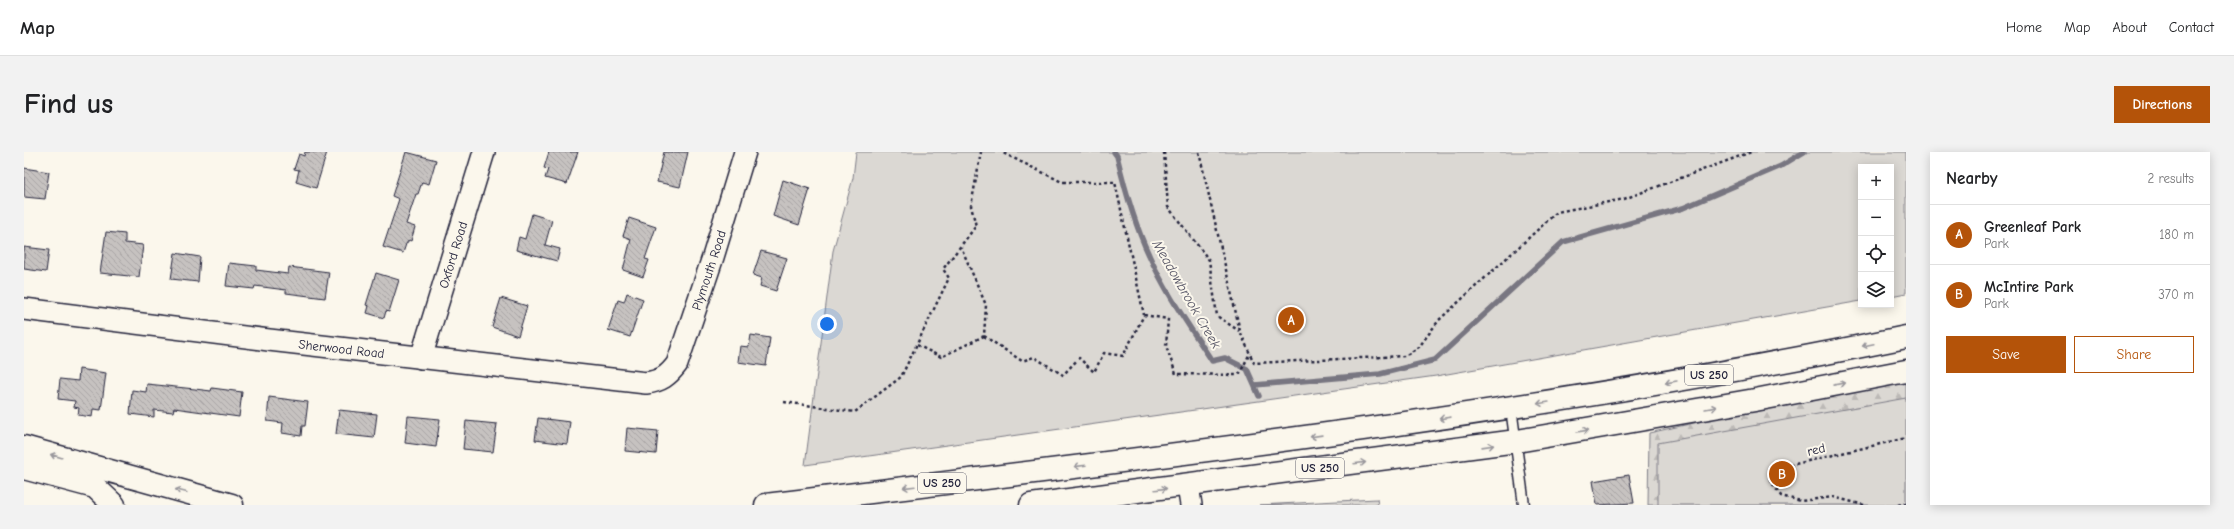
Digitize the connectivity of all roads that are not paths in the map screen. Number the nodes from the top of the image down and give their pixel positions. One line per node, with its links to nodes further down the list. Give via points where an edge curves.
1 (484, 152): 5 (street, Oxford Road)
2 (744, 152): 7 (street, Plymouth Road, via 713,257 677,364 670,374)
3 (24, 309): 5 (street, Sherwood Road)
4 (1906, 337): 8 (highway, US 250, one-way to 8, via 1803,358)
5 (421, 358): 7 (street, Sherwood Road, via 646,384)
6 (1906, 371): 9 (highway, US 250, one-way to 6)
7 (659, 381)
8 (1511, 408): 9 (lane); 15 (highway, US 250, one-way to 15, via 1286,440)
9 (1517, 442): 12 (highway, US 250, one-way to 9); 17 (lane)
10 (24, 447): 14 (highway, one-way to 10)
11 (24, 468): 13 (highway, via 95,487)
12 (1190, 495): 16 (highway, US 250, one-way to 12)
13 (114, 505)
14 (232, 505)
15 (766, 505)
16 (1031, 505)
17 (1524, 505)

